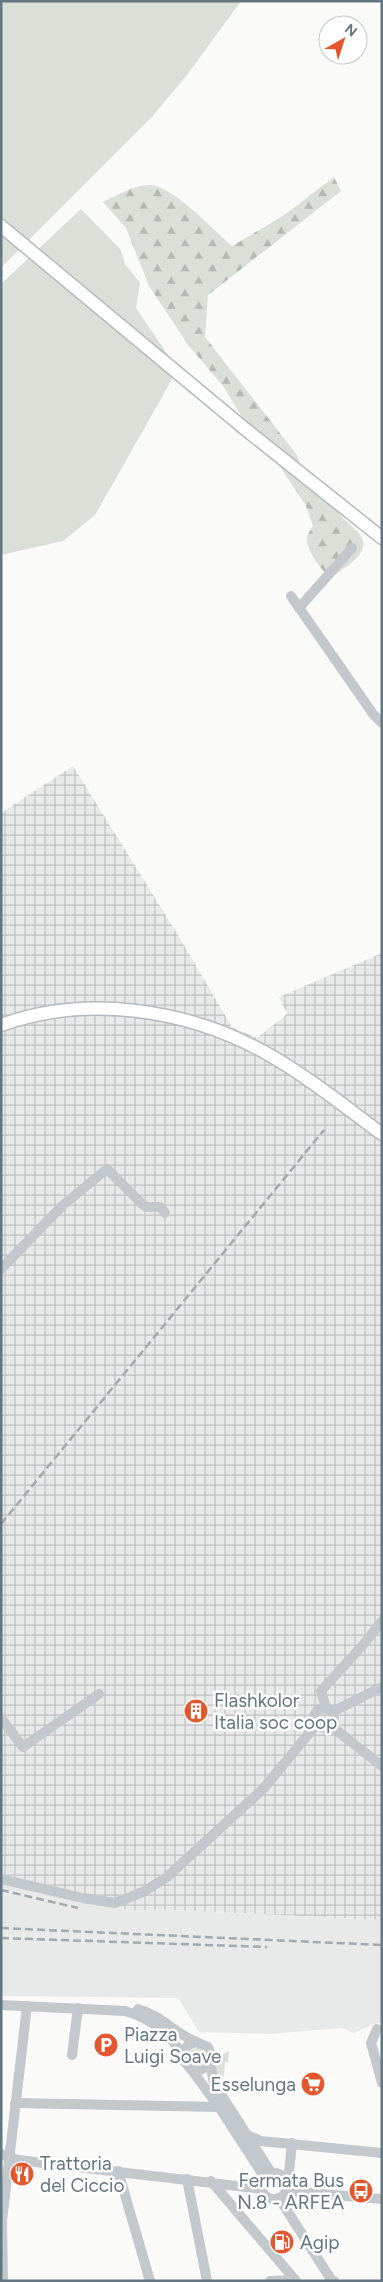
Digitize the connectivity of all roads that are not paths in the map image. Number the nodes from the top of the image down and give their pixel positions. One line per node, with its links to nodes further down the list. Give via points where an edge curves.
1 (1, 226): 2 (main road)
2 (382, 538)
3 (352, 548): 5 (street)
4 (291, 596): 5 (street)
5 (299, 608): 6 (street)
6 (382, 723)
7 (1, 1025): 8 (main road, via 42,1012 89,1007 130,1011 204,1026 280,1062)
8 (382, 1134)
9 (165, 1213): 10 (street, via 160,1207 142,1204 106,1169 62,1206)
10 (1, 1269)
11 (382, 1621): 14 (street, via 321,1692)
12 (382, 1687): 14 (street)
13 (99, 1694): 15 (street, via 23,1747)
14 (329, 1710): 16 (street, via 316,1712); 17 (street, via 334,1721)
15 (1, 1718)
16 (316, 1725): 17 (street, via 324,1729); 19 (street, via 264,1788 167,1877 143,1892 115,1903)
17 (331, 1726): 18 (street)
18 (382, 1766)
19 (1, 1879)
20 (1, 2006): 21 (street)
21 (27, 2006): 22 (street); 31 (street)
22 (78, 2008): 23 (street); 26 (street)
23 (112, 2009): 25 (street, via 144,2011); 27 (street, via 137,2015 158,2027)
24 (377, 2029): 30 (street, via 371,2043)
25 (196, 2042): 27 (street, via 188,2045); 28 (street, via 208,2048)
26 (72, 2055)
27 (182, 2056): 29 (street)
28 (210, 2060): 29 (street, via 205,2068); 33 (street, via 214,2085)
29 (191, 2069): 32 (street)
30 (382, 2083)
31 (15, 2103): 32 (street); 36 (street)
32 (219, 2107): 38 (street)
33 (247, 2135): 34 (street, via 261,2141); 38 (street)
34 (292, 2144): 35 (street); 40 (street, via 289,2172)
35 (382, 2153)
36 (5, 2156): 37 (street); 46 (street)
37 (118, 2171): 39 (street); 47 (street)
38 (268, 2176): 40 (street, via 279,2174); 42 (street)
39 (187, 2179): 41 (street); 48 (street)
40 (284, 2179): 43 (street)
41 (211, 2181): 42 (street); 45 (street)
42 (262, 2189): 43 (street, via 268,2198)
43 (283, 2194): 44 (street); 50 (street)
44 (382, 2199)
45 (296, 2280): 49 (street)
46 (3, 2281)
47 (150, 2281)
48 (207, 2281)
49 (270, 2281)
50 (333, 2281)

